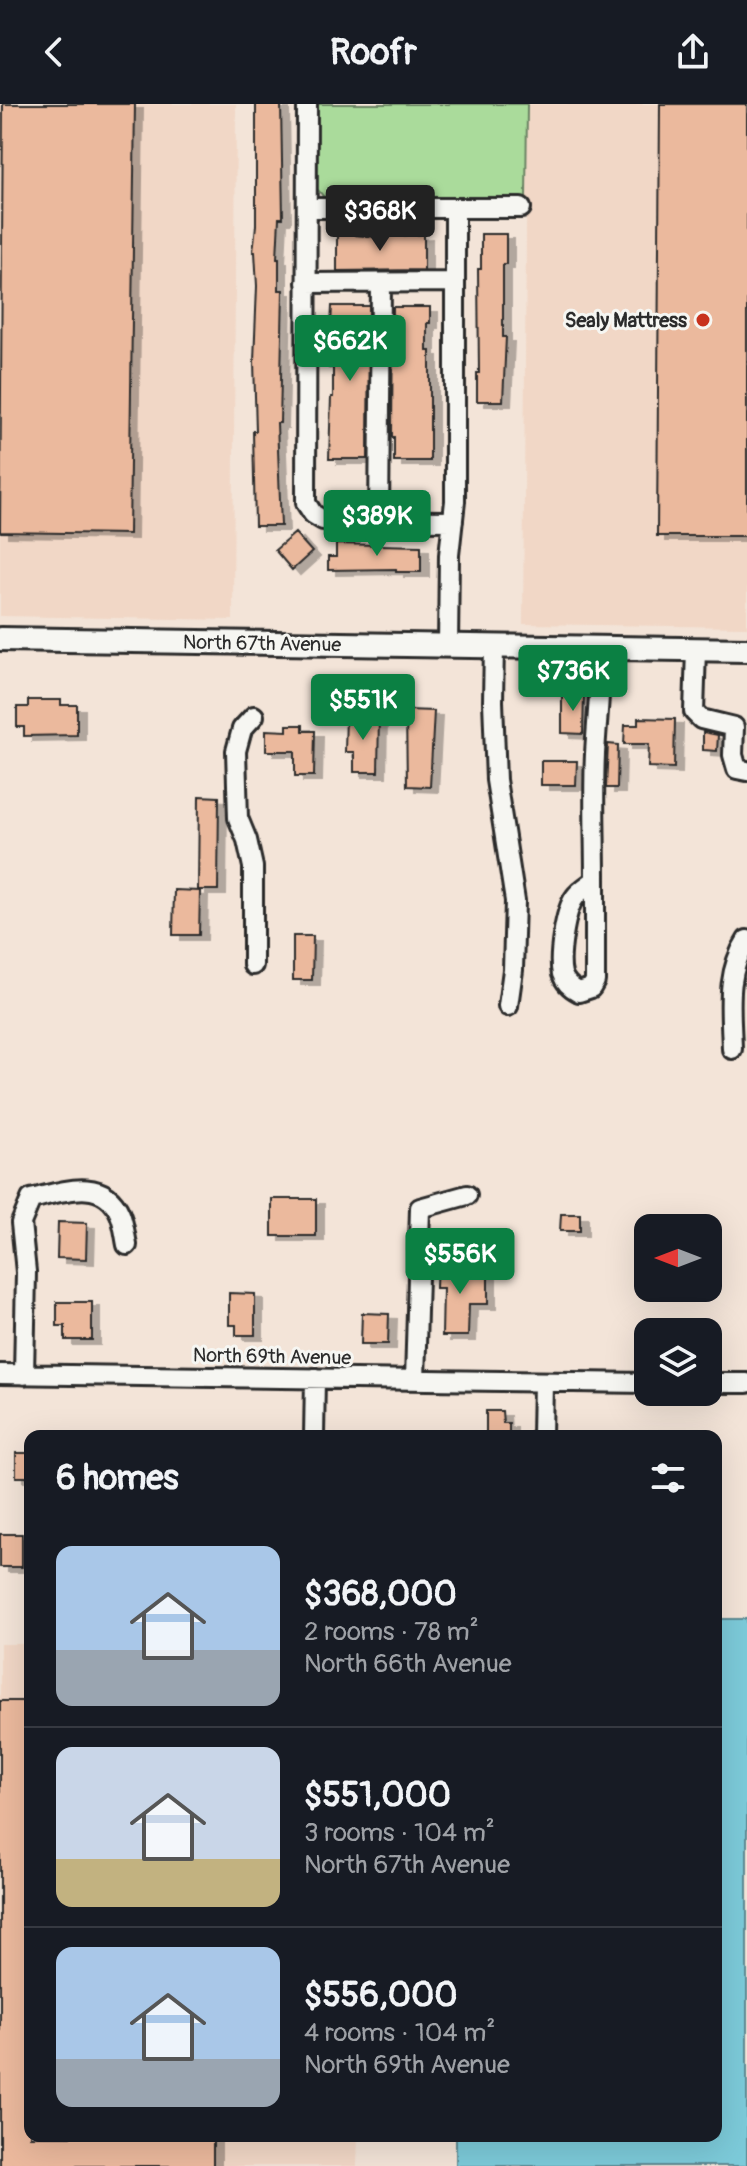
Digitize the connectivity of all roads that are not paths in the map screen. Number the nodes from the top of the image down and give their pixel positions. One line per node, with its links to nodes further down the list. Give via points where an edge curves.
1 (307, 104): 2 (street)
2 (307, 208): 4 (street); 6 (street)
3 (521, 208): 4 (street)
4 (455, 209): 5 (street)
5 (455, 282): 7 (street); 9 (street)
6 (306, 283): 7 (street); 8 (street, via 306,503 323,520)
7 (381, 283): 8 (street)
8 (379, 521): 9 (street)
9 (453, 521): 11 (street)
10 (0, 639): 11 (main road, North 67th Avenue)
11 (448, 646): 12 (main road, North 67th Avenue)
12 (494, 646): 13 (main road, North 67th Avenue); 21 (street, via 496,780 515,901)
13 (601, 648): 14 (main road, North 67th Avenue); 18 (street)
14 (696, 649): 15 (main road, North 67th Avenue); 17 (street, via 694,712 701,719 734,727 737,769)
15 (747, 650)
16 (254, 716): 20 (street, via 242,729 236,751 238,818 253,867)
17 (747, 771)
18 (595, 880): 18 (street, via 595,981 579,992 562,974 567,916 575,897)
19 (747, 940): 22 (street, via 737,956 731,987)
20 (253, 965)
21 (508, 1006)
22 (732, 1049)
23 (467, 1195): 28 (street, via 420,1208)
24 (127, 1245): 26 (street, via 119,1212 101,1192 78,1188 31,1199 21,1223 26,1272)
25 (0, 1374): 26 (street, North 69th Avenue)
26 (24, 1375): 27 (street, North 69th Avenue)
27 (315, 1378): 28 (street, North 69th Avenue); 33 (street)
28 (415, 1380): 29 (street, North 69th Avenue)
29 (543, 1382): 30 (street, North 69th Avenue); 34 (street)
30 (634, 1383)
31 (722, 1383): 32 (street)
32 (747, 1383)
33 (314, 1430)
34 (542, 1430)

